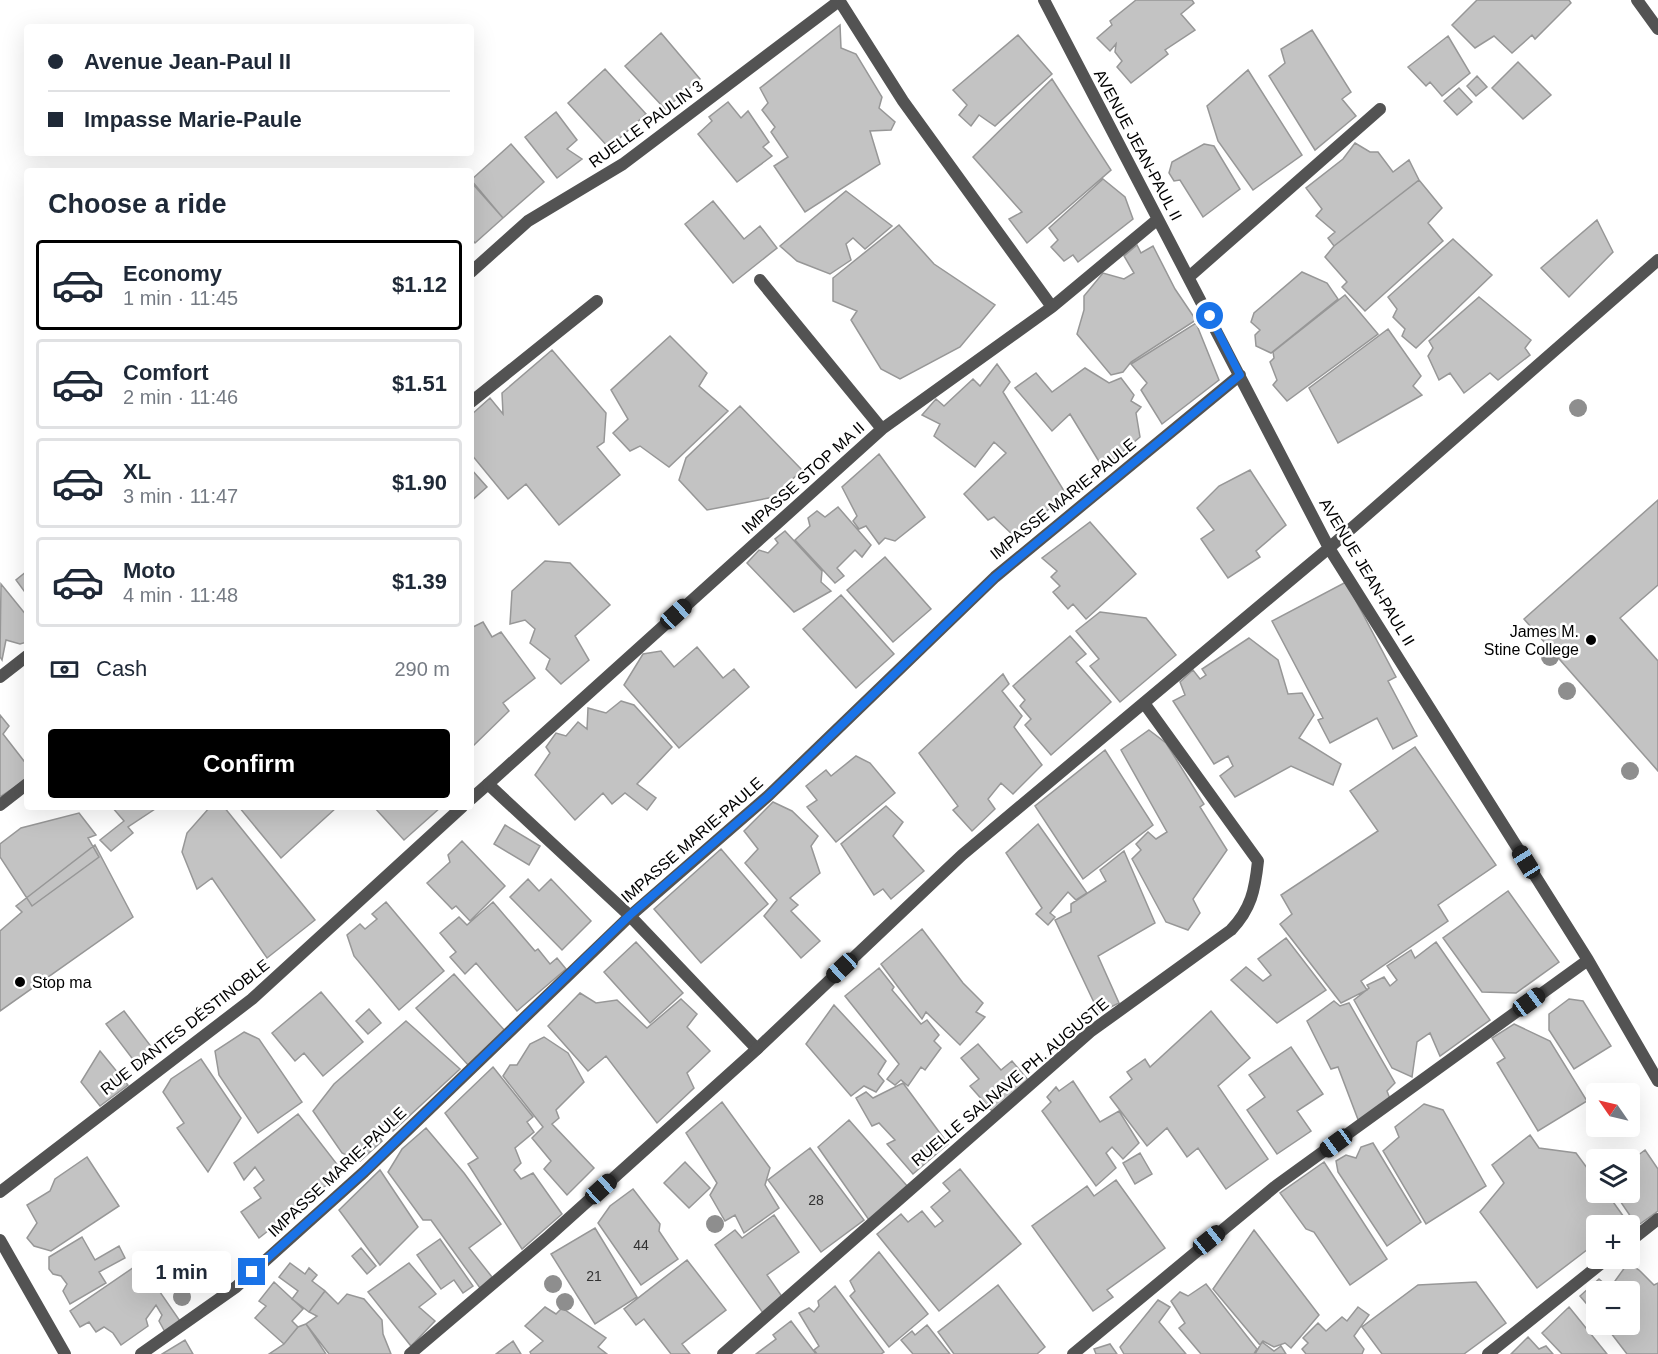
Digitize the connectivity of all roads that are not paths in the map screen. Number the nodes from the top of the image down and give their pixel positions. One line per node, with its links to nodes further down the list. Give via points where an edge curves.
1 (839, 0): 8 (street, RUELLE PAULIN 3, via 623,164 528,221); 12 (street, via 903,101)
2 (1044, 0): 6 (street, AVENUE JEAN-PAUL II)
3 (1637, 0): 4 (street)
4 (1658, 29)
5 (1380, 109): 9 (street)
6 (1158, 219): 9 (street, AVENUE JEAN-PAUL II); 12 (street, IMPASSE STOP MA II)
7 (1658, 260): 16 (street)
8 (474, 270)
9 (1190, 276): 13 (street, AVENUE JEAN-PAUL II)
10 (760, 280): 15 (street)
11 (597, 301): 14 (street)
12 (1052, 307): 15 (street, IMPASSE STOP MA II)
13 (1240, 375): 16 (street, AVENUE JEAN-PAUL II); 25 (street, IMPASSE MARIE-PAULE, via 995,577 768,796)
14 (474, 400)
15 (882, 429): 20 (street, IMPASSE STOP MA II)
16 (1329, 548): 19 (street); 26 (street, AVENUE JEAN-PAUL II)
17 (24, 658): 18 (street)
18 (0, 677)
19 (1144, 703): 27 (street, via 962,855); 37 (street, RUELLE SALNAVE PH. AUGUSTE, via 1258,861 1252,900 1244,916 1231,930 1090,1032)
20 (488, 784): 22 (street); 25 (street)
21 (24, 786): 23 (street)
22 (474, 796)
23 (0, 805)
24 (459, 810): 29 (street, RUE DANTES DÉSTINOBLE, via 252,999)
25 (630, 915): 27 (street); 35 (street, IMPASSE MARIE-PAULE, via 288,1241 236,1287)
26 (1588, 960): 28 (street, AVENUE JEAN-PAUL II); 38 (street, via 1277,1185)
27 (757, 1049): 36 (street, via 549,1236)
28 (1658, 1080)
29 (0, 1192)
30 (1658, 1219): 31 (street)
31 (1640, 1233)
32 (0, 1240): 34 (street)
33 (1594, 1269): 39 (street)
34 (65, 1354)
35 (141, 1354)
36 (410, 1354)
37 (723, 1354)
38 (1073, 1354)
39 (1488, 1354)

